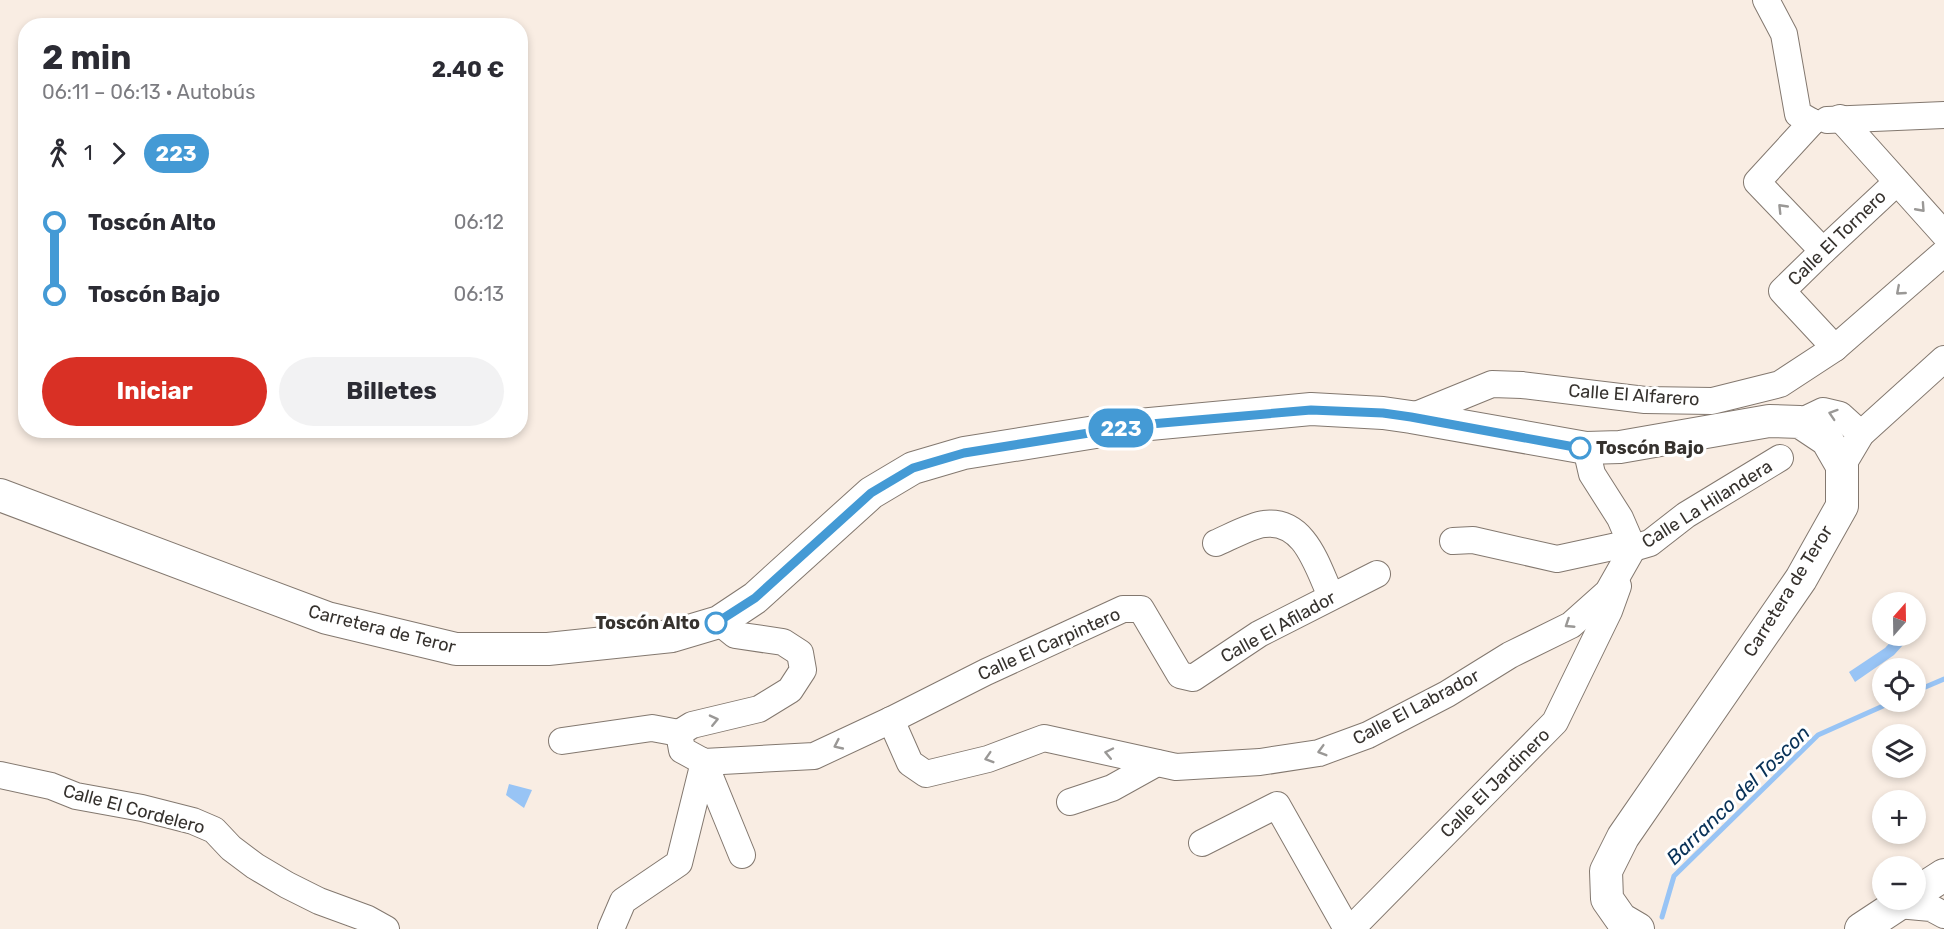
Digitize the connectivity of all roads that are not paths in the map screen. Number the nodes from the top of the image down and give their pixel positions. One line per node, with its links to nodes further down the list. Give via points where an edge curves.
1 (1766, 0): 4 (street, via 1784,34 1798,114)
2 (1944, 115): 3 (street)
3 (1840, 118): 4 (street); 5 (street)
4 (1812, 122): 7 (street, one-way to 4, via 1757,182)
5 (1897, 182): 6 (street, one-way to 6); 7 (street, Calle El Tornero)
6 (1944, 234)
7 (1823, 251): 9 (street, Calle El Tornero, via 1782,291)
8 (1944, 253): 9 (street, Calle El Alfarero, one-way to 9)
9 (1835, 348): 11 (street, Calle El Alfarero, via 1780,384 1712,401 1645,400)
10 (1944, 359): 15 (street)
11 (1492, 384): 12 (street, Calle El Alfarero); 14 (street, via 1473,402)
12 (1411, 417): 14 (main road, Carretera de Teror); 25 (main road, Carretera de Teror, via 1311,410 1139,425 964,453 913,468 871,493 755,598)
13 (1800, 422): 15 (street, one-way to 13, via 1840,415 1823,411); 16 (main road, Carretera de Teror, via 1768,421 1620,447); 18 (main road, Carretera de Teror, via 1827,440)
14 (1467, 427): 16 (main road, Carretera de Teror)
15 (1861, 434): 18 (street)
16 (1586, 448): 22 (street, via 1592,474 1620,518)
17 (1780, 459): 22 (street, Calle La Hilandera, via 1686,515 1650,543)
18 (1842, 466): 44 (main road, Carretera de Teror, via 1842,506 1801,579 1623,837 1606,872 1607,899 1621,919)
19 (0, 495): 25 (main road, Carretera de Teror, via 327,618 456,649 548,649 672,636)
20 (1453, 541): 22 (street, via 1473,540 1557,559 1617,546)
21 (1216, 543): 24 (street, via 1262,524 1284,525 1305,541)
22 (1633, 548): 31 (street, Calle El Labrador, one-way to 31, via 1608,592 1571,625 1368,735 1319,753 1260,762 1176,767); 43 (street, Calle El Jardinero, via 1609,611 1555,722)
23 (1377, 574): 24 (street, Calle El Afilador)
24 (1331, 596): 26 (street, Calle El Afilador, via 1259,634 1193,678)
25 (719, 622): 28 (street, one-way to 25, via 692,725 759,709 790,690 803,670 800,653 783,642 735,635)
26 (1180, 675): 27 (street, Calle El Carpintero, via 1141,609 1123,609)
27 (891, 720): 30 (street, one-way to 30, via 814,756); 31 (street, Calle El Labrador, one-way to 27, via 1044,738 988,759 926,774 910,763)
28 (679, 733): 29 (street, via 652,728); 30 (street, via 682,750)
29 (562, 741)
30 (704, 762): 35 (street); 42 (street, via 679,862 623,901)
31 (1157, 763): 33 (street, via 1112,788)
32 (0, 774): 41 (street, Calle El Cordelero, via 76,796 193,820 214,830 231,848 279,880 319,902)
33 (1070, 802)
34 (1202, 843): 43 (street, via 1277,805)
35 (742, 855)
36 (1943, 877): 37 (main road)
37 (1926, 887)
38 (1926, 906): 40 (street)
39 (1890, 910): 45 (main road)
40 (1944, 915)
41 (386, 929)
42 (611, 929)
43 (1349, 929)
44 (1638, 929)
45 (1861, 929)

